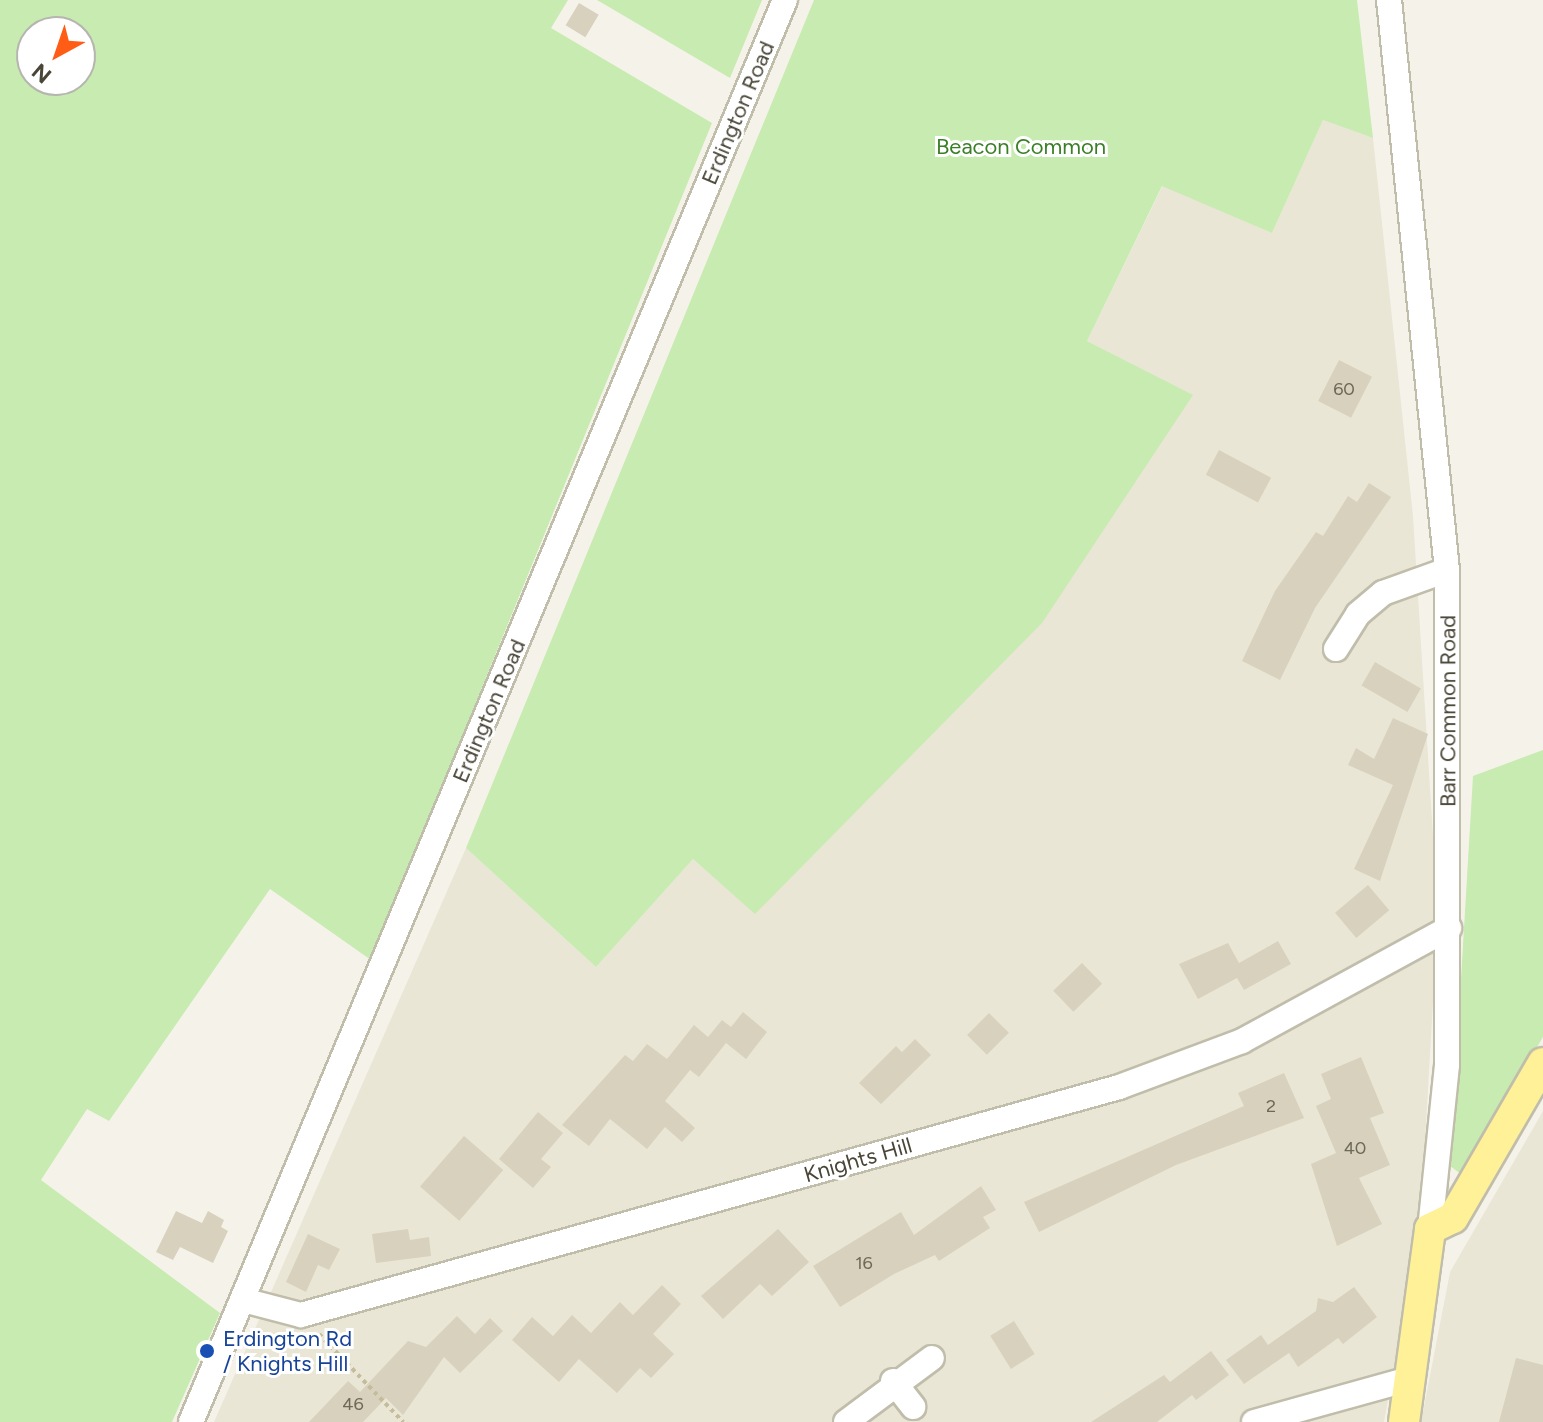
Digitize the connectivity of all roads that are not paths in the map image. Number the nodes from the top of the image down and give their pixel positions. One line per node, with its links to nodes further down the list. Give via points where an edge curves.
1 (785, 0): 8 (street, Erdington Road)
2 (1389, 0): 3 (street, Barr Common Road)
3 (1447, 570): 4 (street, via 1383,593 1358,614); 5 (street, Barr Common Road)
4 (1336, 649)
5 (1449, 928): 7 (street, Barr Common Road, via 1447,1065); 8 (street, Knights Hill, via 1242,1041 1119,1087 301,1315)
6 (1543, 1063): 7 (main road, via 1453,1218)
7 (1430, 1229): 10 (main road, Barr Common Road)
8 (243, 1300): 13 (street, Erdington Road)
9 (932, 1358): 11 (street)
10 (1405, 1380): 15 (street); 16 (main road, Barr Common Road)
11 (893, 1381): 12 (street); 14 (street)
12 (913, 1407)
13 (191, 1422)
14 (846, 1422)
15 (1254, 1422)
16 (1404, 1422)

